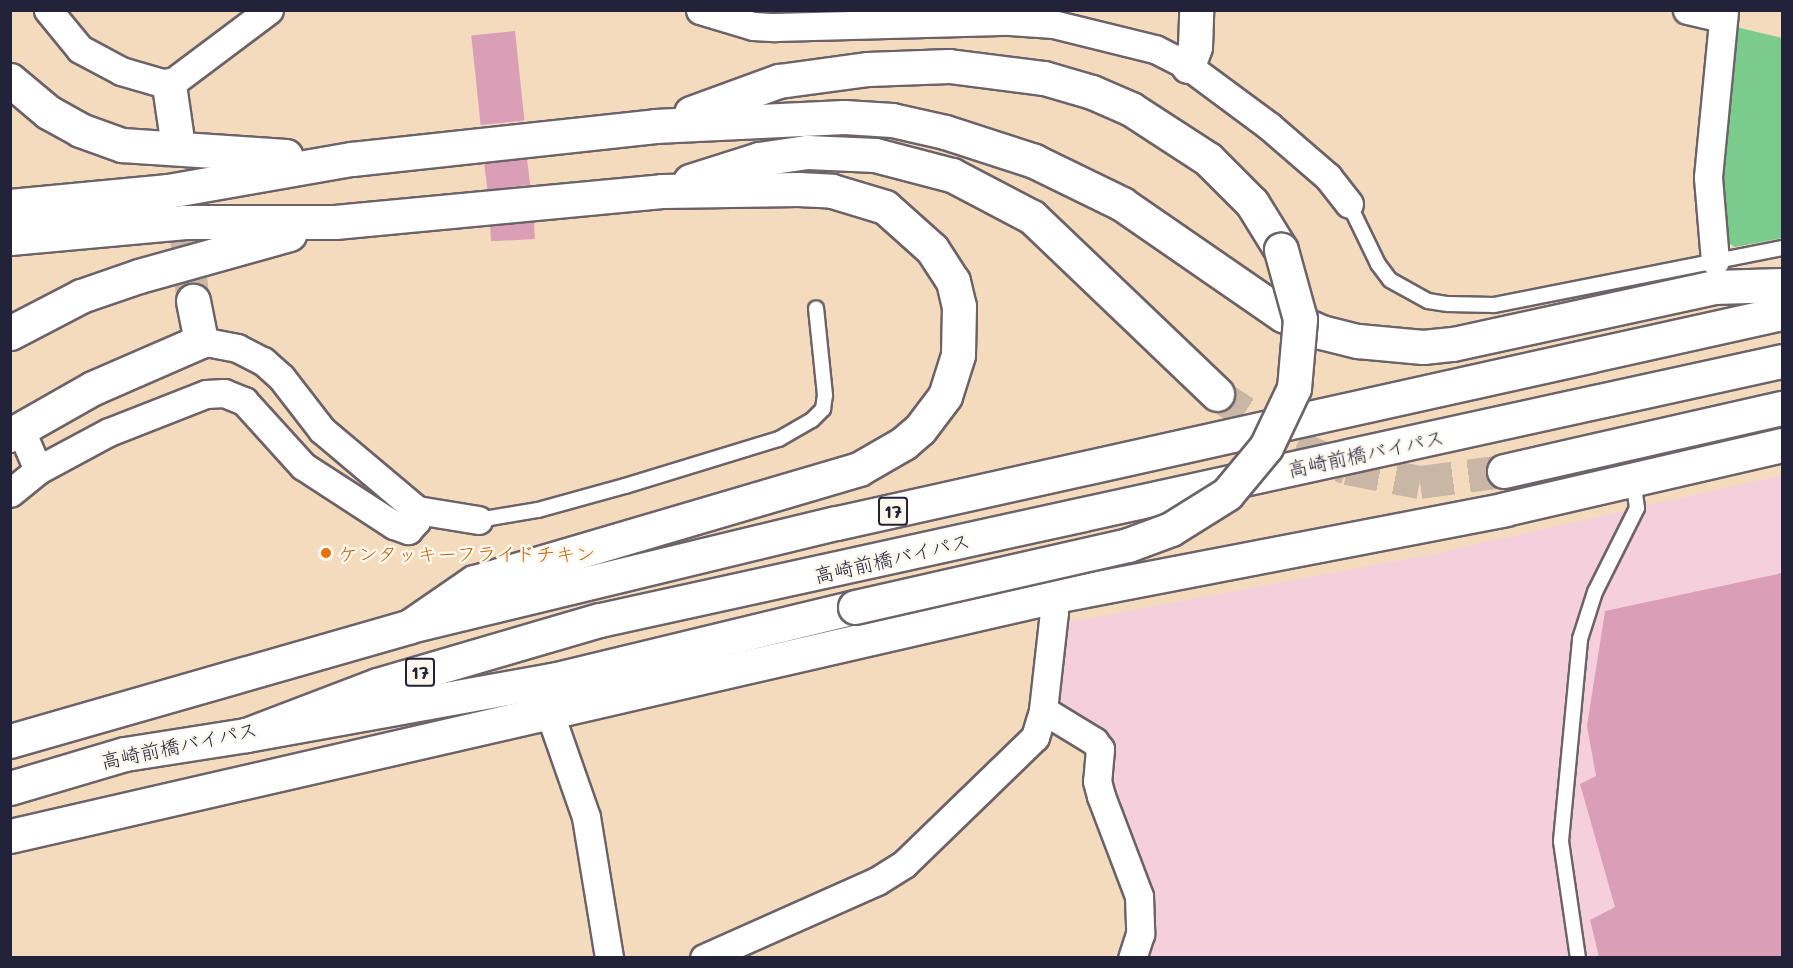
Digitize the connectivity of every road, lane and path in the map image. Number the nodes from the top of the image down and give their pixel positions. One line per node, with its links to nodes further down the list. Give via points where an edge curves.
1 (48, 10): 10 (street, via 80,49 121,71)
2 (269, 10): 10 (street)
3 (700, 10): 7 (street, via 753,26)
4 (1196, 10): 8 (main road, via 1195,47)
5 (1687, 10): 6 (street)
6 (1724, 14): 20 (street, via 1708,177)
7 (855, 18): 8 (street, via 1053,24 1155,49)
8 (1188, 66): 15 (street, via 1304,153)
9 (10, 80): 13 (main road, via 48,112 80,130 122,145 179,152)
10 (169, 85): 12 (main road)
11 (656, 126): 13 (main road); 21 (main road, via 844,117 892,120 998,147 1122,204 1284,315 1321,332 1358,341 1423,347 1453,344 1714,287); 42 (main road, bridge, via 779,81 868,69 949,66 1044,78 1092,92 1131,109 1208,159 1252,203 1281,250 1300,319 1294,387 1266,447 1227,494 1171,529 1128,544 553,680)
12 (176, 133)
13 (352, 159): 16 (main road, via 168,191)
14 (662, 191): 17 (main road); 28 (main road, via 759,159 807,152 875,155 952,175 1032,217); 39 (main road, via 832,191 861,197 904,220 933,249 953,281 961,332 953,378 945,396 920,429 859,469 474,582)
15 (1349, 204): 20 (lane, via 1390,280 1428,301 1494,306)
16 (10, 206)
17 (334, 222): 18 (main road, via 185,222); 25 (main road, via 139,276 81,296)
18 (10, 238)
19 (1782, 248): 20 (lane)
20 (1715, 261)
21 (1782, 285)
22 (193, 301): 26 (main road)
23 (816, 308): 37 (lane, via 825,395 823,409 812,420 779,439 636,483 538,510)
24 (1782, 313): 39 (main road, 17, via 837,523)
25 (10, 333)
26 (201, 341): 30 (main road, via 93,388); 36 (street, via 237,348 263,361 281,377 322,430)
27 (1782, 361): 42 (main road, 高崎前橋バイパス / 17, via 600,620 377,685)
28 (1216, 394)
29 (1782, 408): 33 (main road)
30 (15, 432): 32 (street)
31 (1782, 446): 34 (main road)
32 (38, 470): 35 (street); 36 (street, via 157,411 206,394 225,393 244,401 303,466 385,520 408,530 416,521)
33 (1504, 471)
34 (1633, 479): 38 (main road, via 1493,511); 49 (lane, via 1637,508 1594,592 1580,639 1561,841)
35 (10, 493)
36 (417, 510): 37 (street)
37 (478, 520)
38 (1050, 597): 40 (street, via 1054,612); 41 (main road)
39 (410, 626): 43 (main road, 17)
40 (1044, 710): 47 (street, via 1035,736 904,864 877,881); 48 (street, via 1100,749 1097,781 1139,896 1140,934)
41 (550, 714): 45 (main road); 46 (street, via 586,817)
42 (246, 735): 44 (main road, 高崎前橋バイパス / 17, via 125,754)
43 (10, 741)
44 (10, 788)
45 (10, 836)
46 (609, 957)
47 (704, 957)
48 (1132, 957)
49 (1578, 957)

